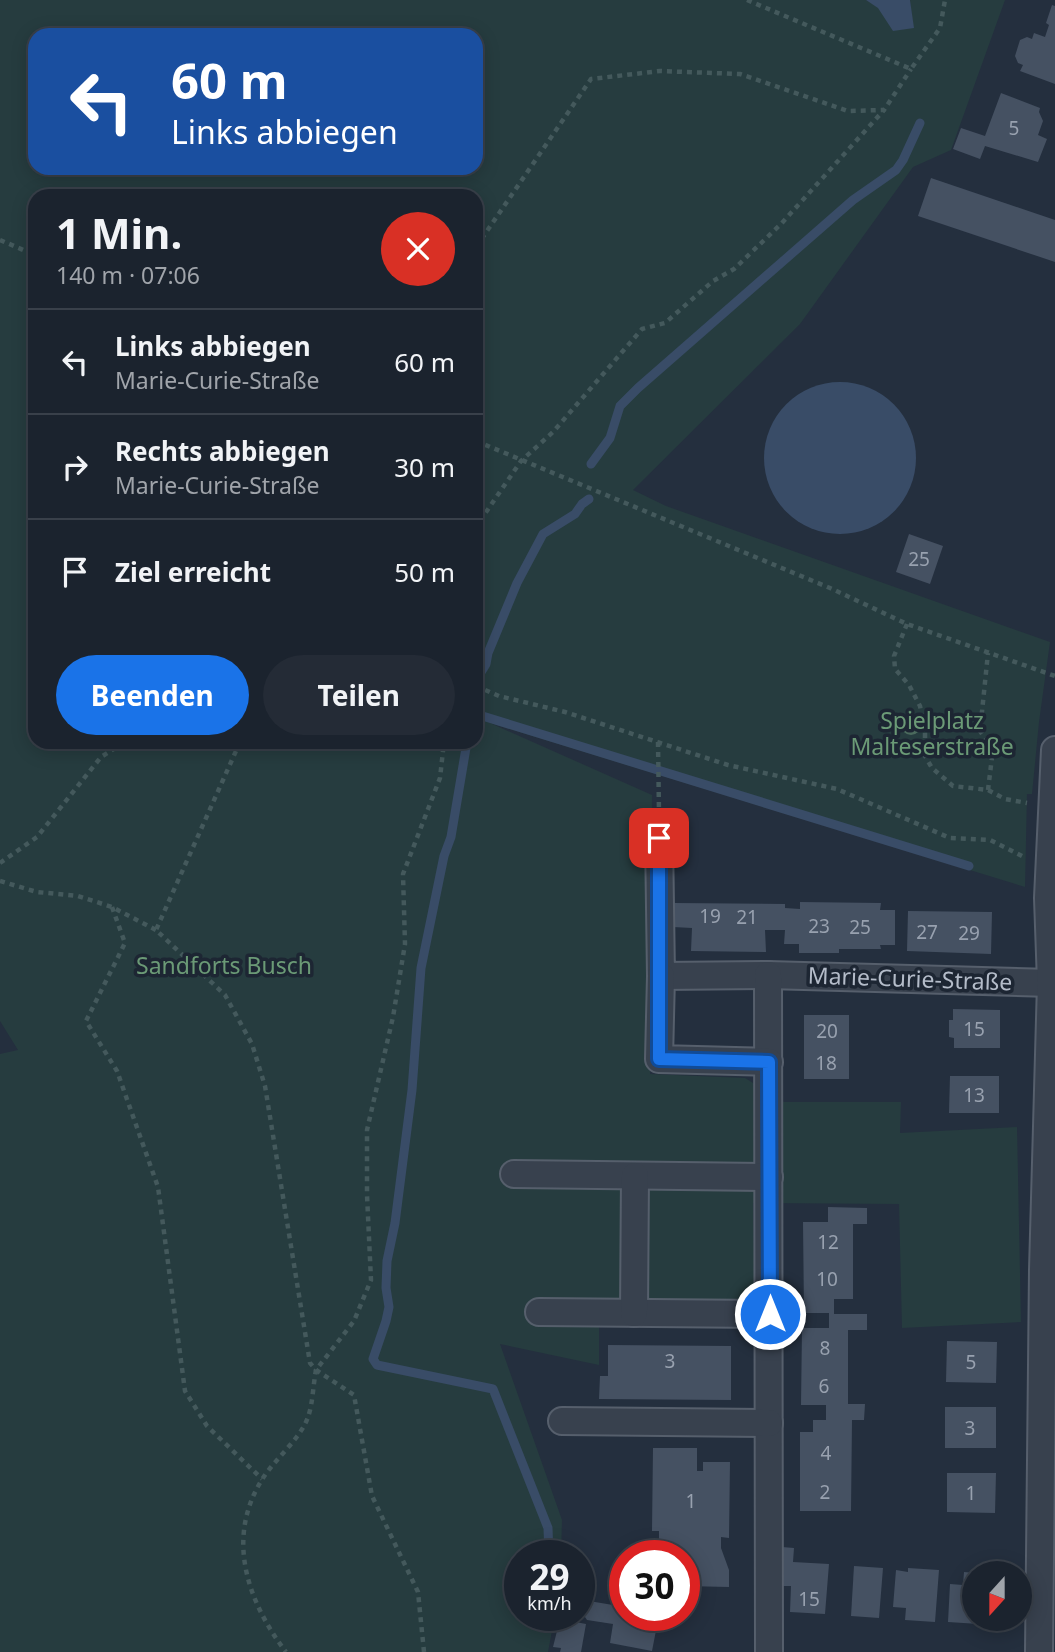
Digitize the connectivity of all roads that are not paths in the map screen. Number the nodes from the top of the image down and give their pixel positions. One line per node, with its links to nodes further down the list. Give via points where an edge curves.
1 (1055, 750): 3 (street)
2 (659, 838): 5 (street)
3 (1052, 859): 6 (street, via 1048,898)
4 (768, 975): 5 (street, Marie-Curie-Straße); 6 (street, Marie-Curie-Straße); 7 (street)
5 (661, 976): 7 (street, via 659,1059)
6 (1051, 983): 17 (street)
7 (769, 1062): 10 (street)
8 (514, 1174): 9 (street)
9 (635, 1175): 10 (street); 12 (street)
10 (769, 1177): 13 (street)
11 (540, 1312): 12 (street)
12 (634, 1313): 13 (street)
13 (770, 1314): 15 (street)
14 (562, 1421): 15 (street)
15 (769, 1423): 16 (street)
16 (769, 1652)
17 (1039, 1652)

